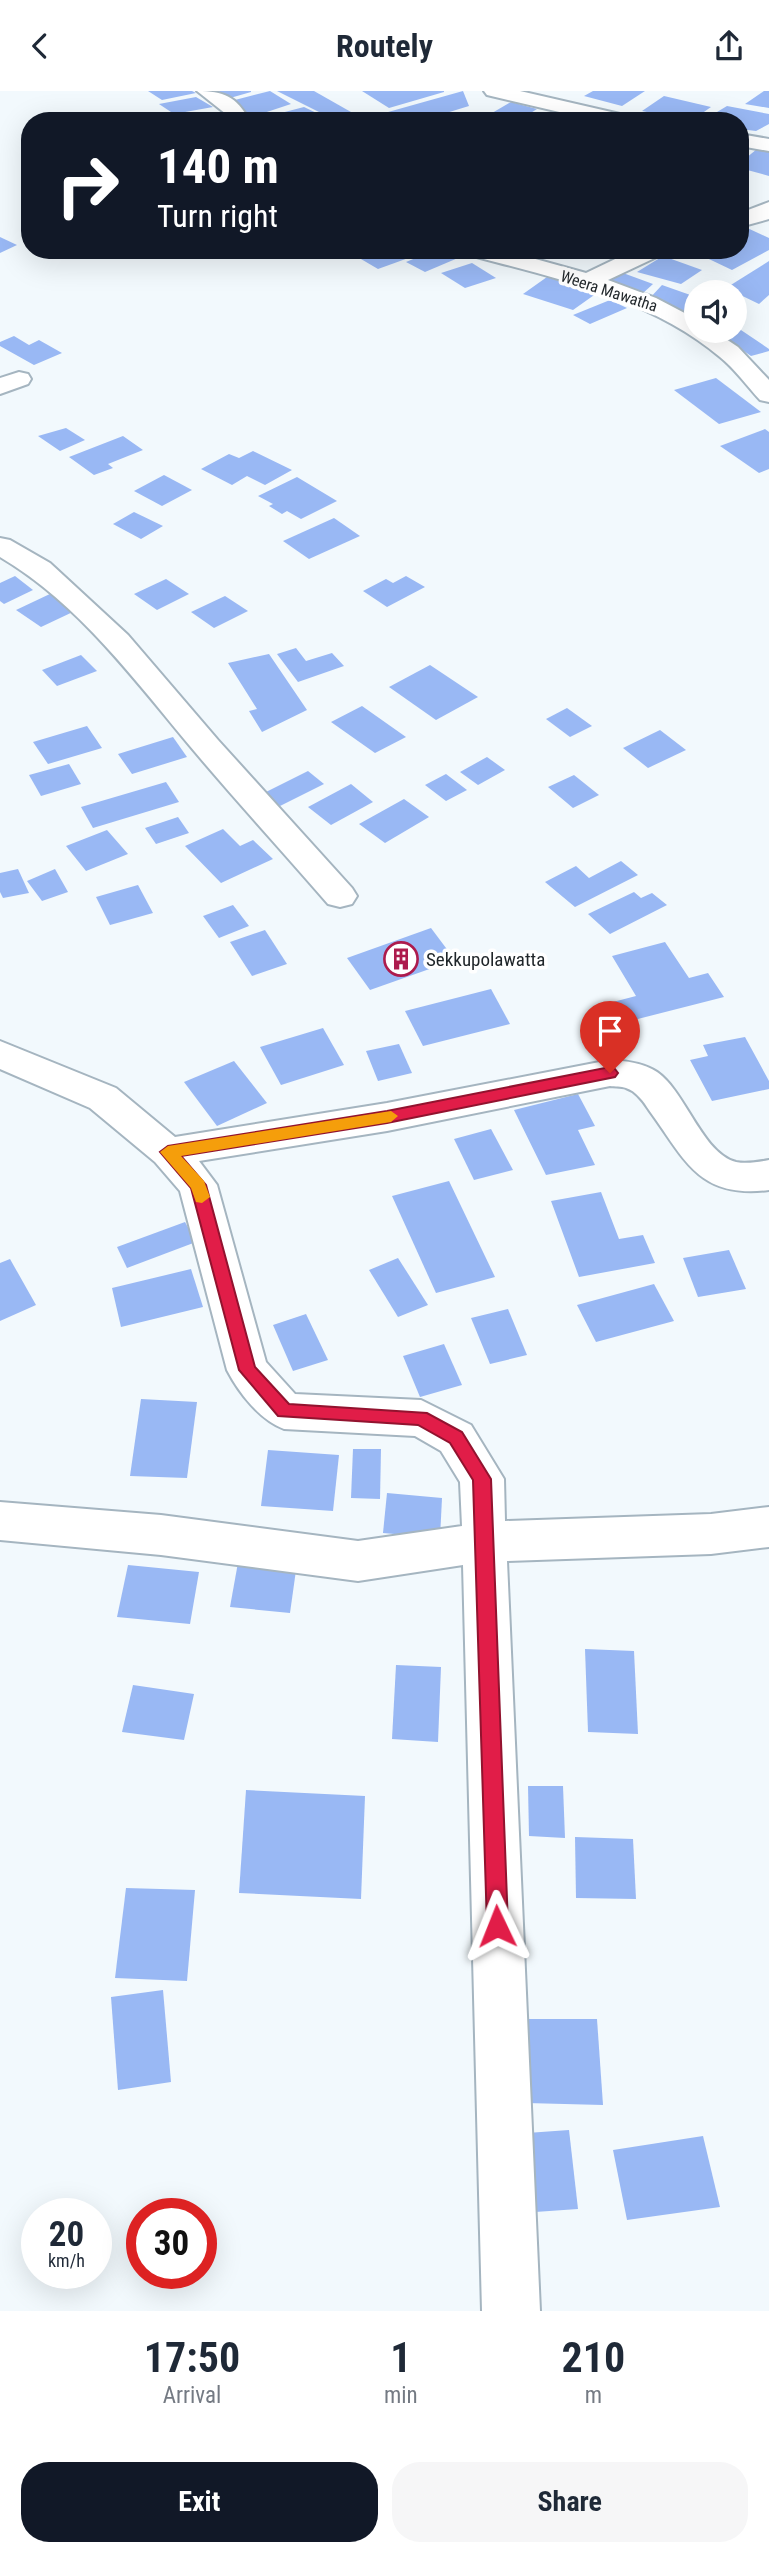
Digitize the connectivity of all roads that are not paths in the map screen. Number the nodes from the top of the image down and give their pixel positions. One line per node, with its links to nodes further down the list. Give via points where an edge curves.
1 (207, 91): 3 (street)
2 (494, 91): 4 (street)
3 (235, 112)
4 (586, 112)
5 (749, 142): 6 (street)
6 (769, 145)
7 (769, 196): 8 (street)
8 (769, 208): 9 (street)
9 (749, 218)
10 (507, 259): 12 (street, Weera Mawatha)
11 (634, 259): 12 (street)
12 (585, 282): 13 (street, Weera Mawatha, via 672,312)
13 (684, 321)
14 (716, 343): 15 (street, Weera Mawatha)
15 (760, 373): 16 (street, Weera Mawatha)
16 (769, 395)
17 (0, 546): 18 (street, via 40,569 118,641)
18 (340, 896)
19 (0, 1054): 20 (street, via 103,1098)
20 (168, 1152): 21 (street, via 387,1117 610,1073 639,1077 654,1088 700,1158 725,1175 750,1179); 24 (street, via 198,1185 248,1370 284,1411 421,1418 456,1438 482,1479)
21 (769, 1175)
22 (0, 1521): 24 (street, via 162,1535 358,1561)
23 (769, 1527): 24 (street, via 711,1534)
24 (484, 1542): 25 (street)
25 (511, 2311)

